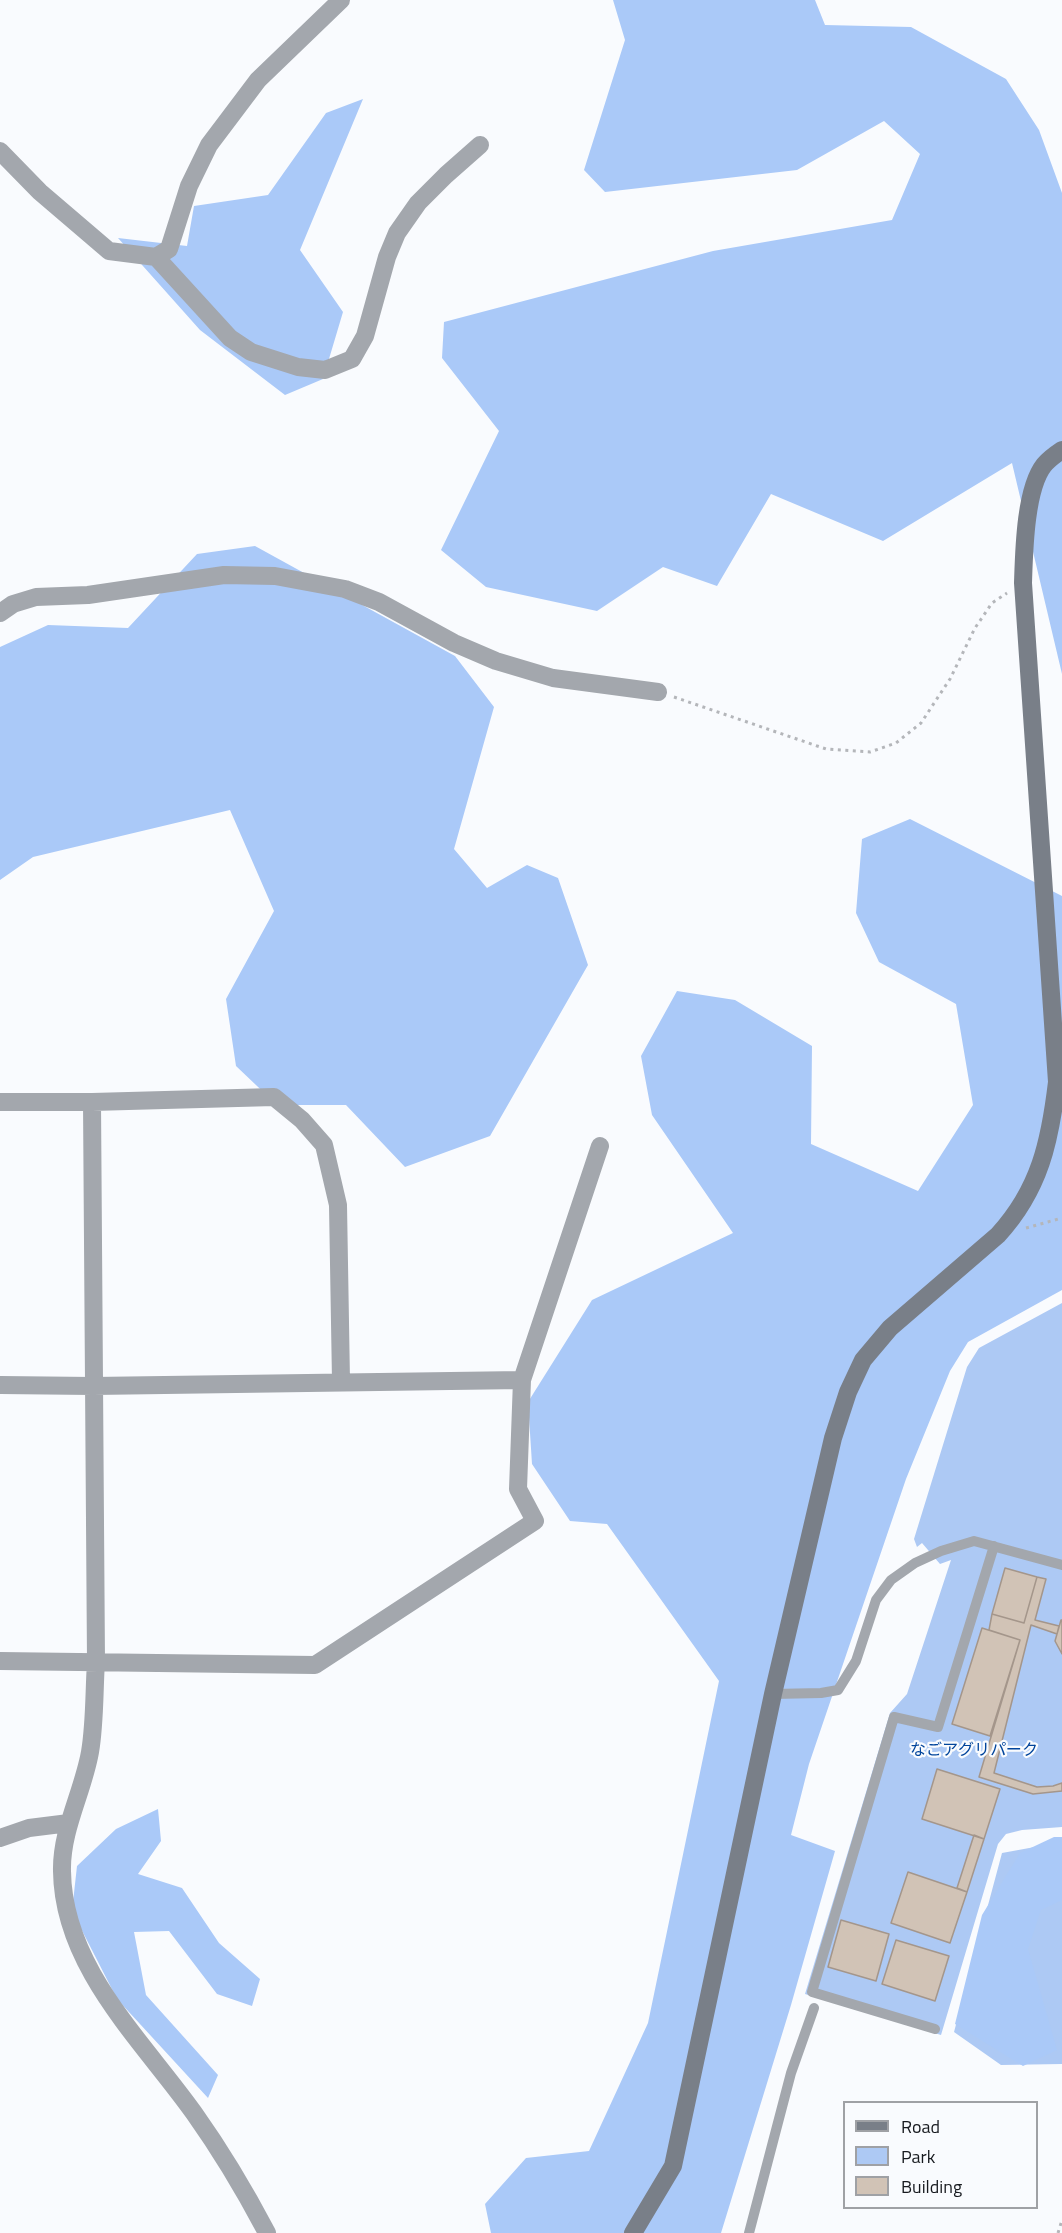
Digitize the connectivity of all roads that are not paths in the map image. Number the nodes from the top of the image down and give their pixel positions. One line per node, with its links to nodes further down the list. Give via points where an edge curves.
1 (341, 0): 4 (street, via 258,80 209,145 189,186 169,249)
2 (480, 145): 4 (street, via 418,203 397,233 365,336 352,359 325,370 298,368 251,352 231,338)
3 (0, 151): 4 (street, via 40,192 109,251)
4 (156, 257)
5 (1062, 450): 19 (street, via 1044,465 1033,491 1025,529 1023,583 1057,1082 1052,1125 1042,1165 1013,1219 890,1328 863,1360 833,1438)
6 (0, 613): 7 (street, via 13,603 36,597 88,595 224,575 275,576 345,590 379,602 496,661 553,678)
7 (658, 692)
8 (0, 1102): 9 (street)
9 (92, 1102): 12 (street, via 274,1097 302,1120 324,1145 338,1205); 14 (street)
10 (600, 1146): 11 (street)
11 (522, 1380): 12 (street); 18 (street, via 518,1489 536,1521 315,1665)
12 (341, 1382): 14 (street)
13 (0, 1385): 14 (street)
14 (93, 1386): 18 (street)
15 (994, 1546): 16 (lane); 19 (lane, via 974,1541 941,1551 891,1580 876,1600 856,1661 838,1690); 23 (lane, via 938,1727 894,1717 812,1992)
16 (1062, 1565)
17 (0, 1661): 18 (street)
18 (96, 1662): 20 (street, via 90,1751)
19 (773, 1694): 25 (street, via 673,2166)
20 (69, 1823): 21 (street, via 29,1828); 24 (street, via 62,1870 66,1911 76,1941 98,1983 237,2178)
21 (0, 1838)
22 (814, 2008): 26 (lane, via 791,2073)
23 (935, 2029)
24 (267, 2233)
25 (633, 2233)
26 (749, 2233)

